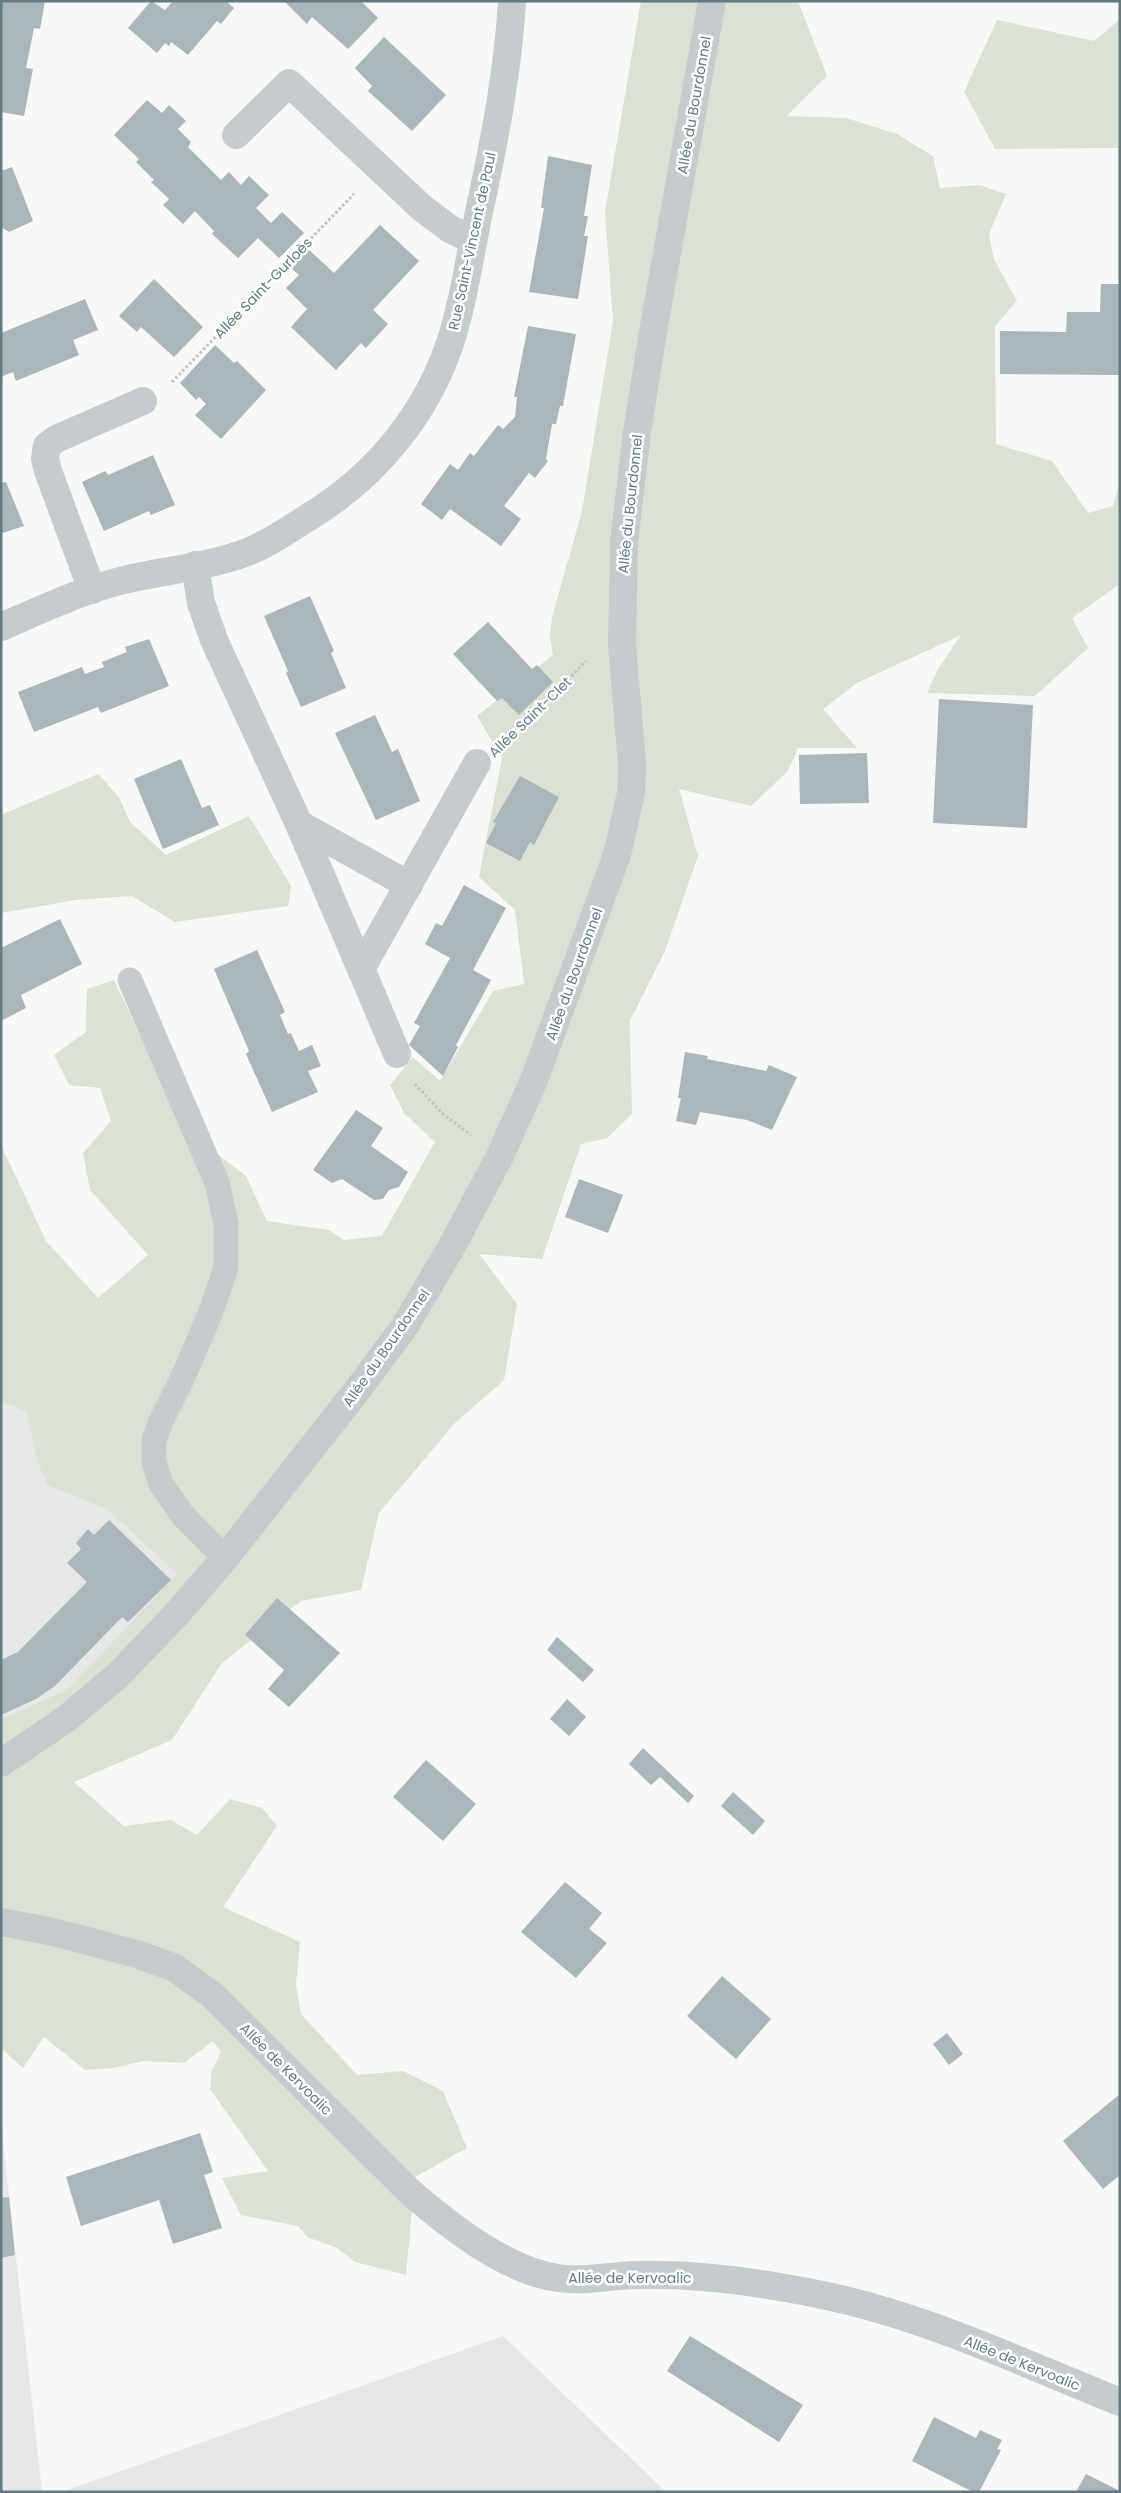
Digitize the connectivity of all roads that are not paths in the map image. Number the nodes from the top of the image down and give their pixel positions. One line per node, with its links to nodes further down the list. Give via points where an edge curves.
1 (512, 1): 4 (street, Rue Saint-Vincent de Paul, via 503,85)
2 (712, 1): 15 (street, Allée du Bourdonnel, via 637,432 624,542 622,645 632,764 626,821 617,855 534,1080 500,1156 452,1246 405,1326)
3 (236, 135): 4 (street, via 289,83 422,208)
4 (473, 240): 6 (street, Rue Saint-Vincent de Paul, via 463,296 441,367 412,422 387,452 354,484 289,530 236,556)
5 (144, 401): 7 (street, via 56,439 47,446 48,470)
6 (195, 565): 7 (street, Rue Saint-Vincent de Paul); 10 (street, via 201,603 214,640)
7 (92, 590): 8 (street, Rue Saint-Vincent de Paul)
8 (1, 627)
9 (476, 763): 11 (street, Allée Saint-Clet)
10 (299, 824): 11 (street); 12 (street)
11 (409, 885): 12 (street, Allée Saint-Clet)
12 (362, 969): 14 (street)
13 (130, 980): 15 (lane, via 217,1183 226,1223 226,1268 210,1314 154,1441 154,1462 161,1484 184,1517)
14 (397, 1054)
15 (225, 1558): 16 (street, Allée du Bourdonnel, via 176,1616 117,1676 66,1719)
16 (1, 1763)
17 (1, 1922): 18 (street, Allée de Kervoalic, via 98,1944 174,1968 212,1995 421,2202 472,2239 524,2268 557,2278 594,2280 673,2276 781,2287 828,2296 889,2313)
18 (1120, 2402)

